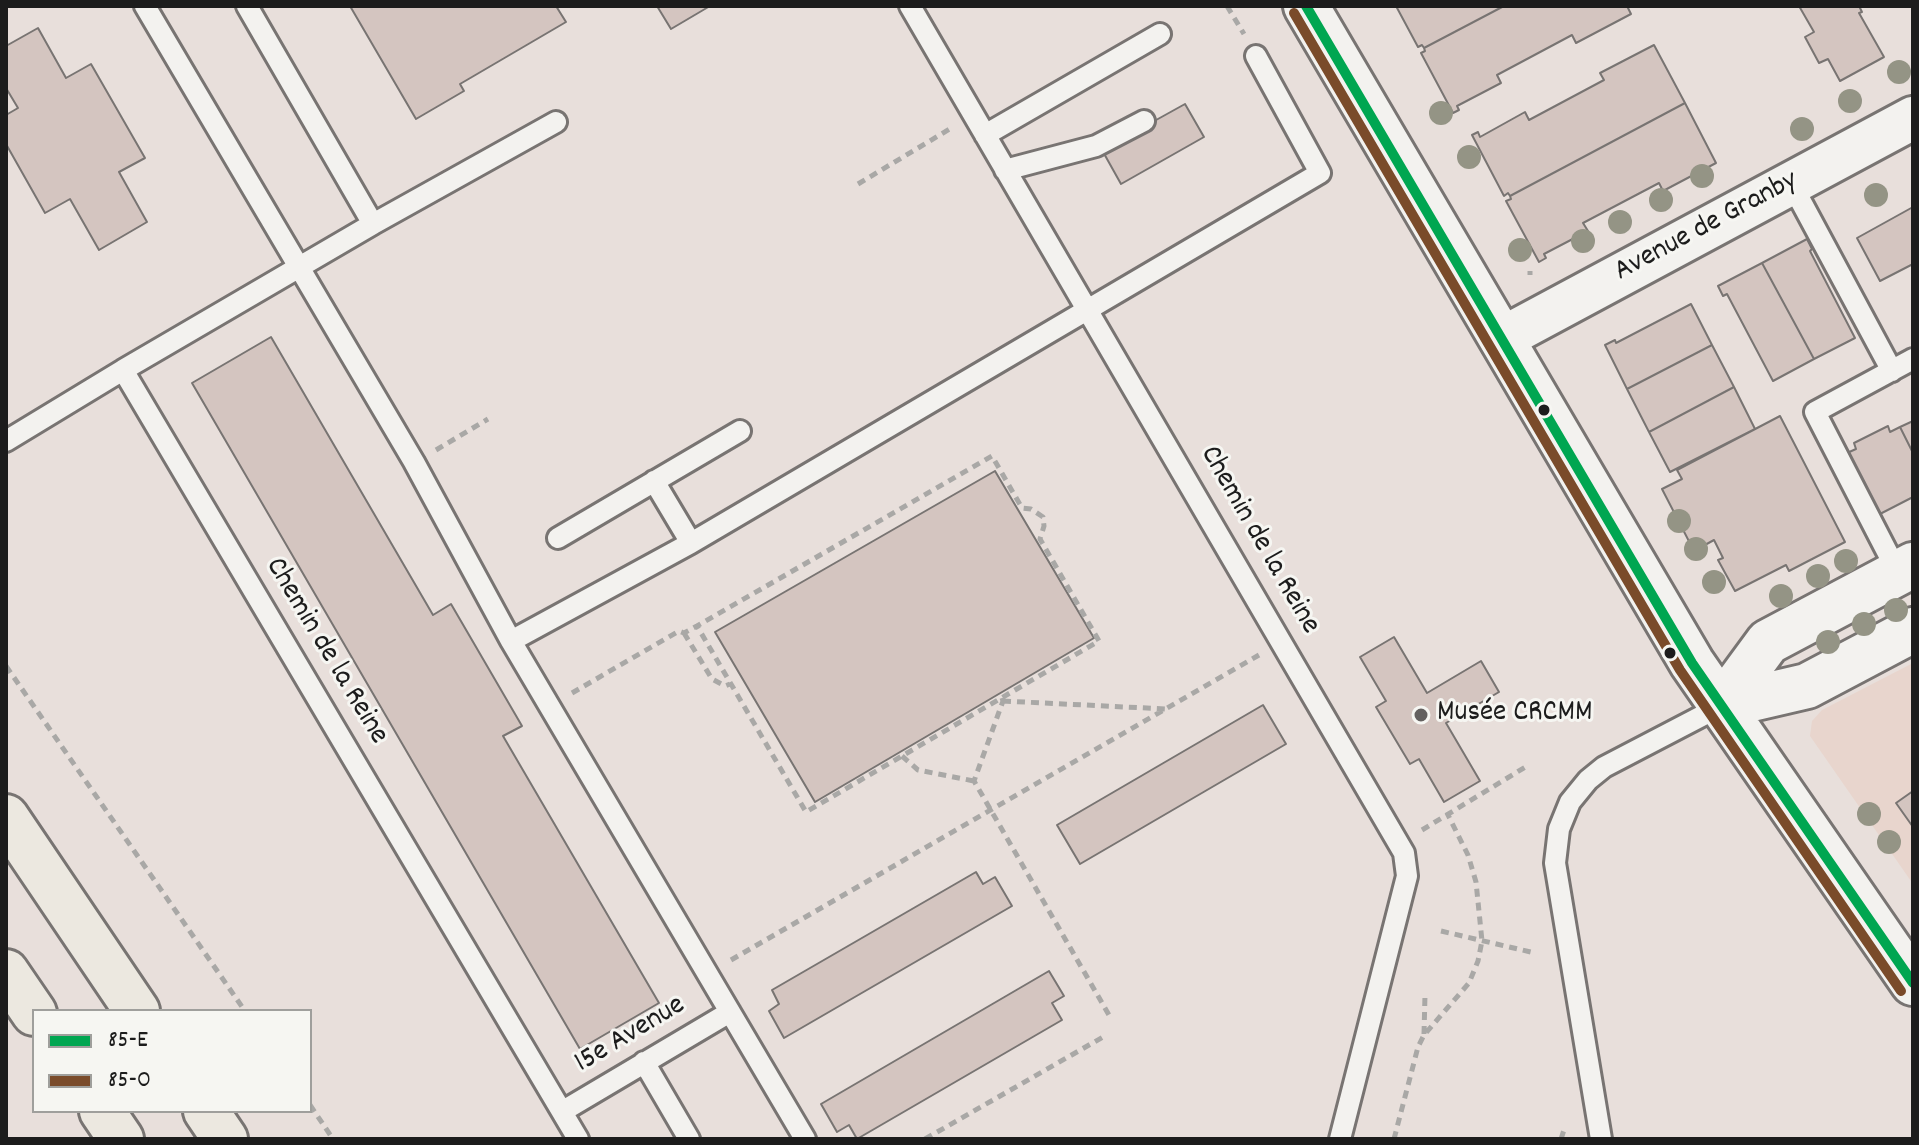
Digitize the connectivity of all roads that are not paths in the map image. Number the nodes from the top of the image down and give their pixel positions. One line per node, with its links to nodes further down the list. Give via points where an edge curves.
1 (145, 6): 14 (lane)
2 (247, 6): 13 (lane)
3 (910, 6): 10 (lane, Chemin de la Reine)
4 (1306, 6): 16 (main road)
5 (1160, 34): 10 (lane)
6 (1256, 56): 15 (lane, via 1320,173)
7 (1913, 118): 12 (street, Avenue de Granby)
8 (1144, 121): 11 (lane, via 1096,146)
9 (556, 122): 13 (lane)
10 (985, 135): 11 (lane, Chemin de la Reine)
11 (1005, 170): 15 (lane, Chemin de la Reine)
12 (1791, 183): 16 (street, Avenue de Granby); 19 (lane)
13 (373, 224): 14 (lane)
14 (298, 267): 18 (lane); 27 (lane, via 414,462)
15 (1088, 311): 24 (lane); 44 (lane, Chemin de la Reine, via 1404,853 1407,876)
16 (1501, 339): 28 (main road)
17 (1913, 359): 19 (lane)
18 (123, 370): 21 (lane); 36 (lane, Chemin de la Reine)
19 (1892, 371): 25 (lane, via 1815,412)
20 (740, 431): 22 (lane)
21 (6, 441)
22 (654, 481): 23 (lane); 24 (lane)
23 (558, 538)
24 (691, 543): 27 (lane)
25 (1905, 569): 28 (main road, via 1768,642)
26 (1913, 630): 28 (main road, via 1807,686)
27 (511, 641): 34 (lane)
28 (1721, 706): 31 (main road); 45 (lane, via 1604,767 1570,802 1559,829 1555,863)
29 (6, 817): 32 (highway)
30 (6, 972): 33 (highway)
31 (1913, 983)
32 (136, 1009)
33 (32, 1010)
34 (730, 1012): 35 (lane, 15e Avenue); 43 (lane)
35 (644, 1062): 36 (lane, 15e Avenue); 42 (lane)
36 (563, 1111): 41 (lane, Chemin de la Reine)
37 (103, 1113): 39 (highway)
38 (207, 1113): 40 (highway)
39 (121, 1139)
40 (225, 1139)
41 (578, 1139)
42 (689, 1139)
43 (805, 1139)
44 (1340, 1139)
45 (1601, 1139)

